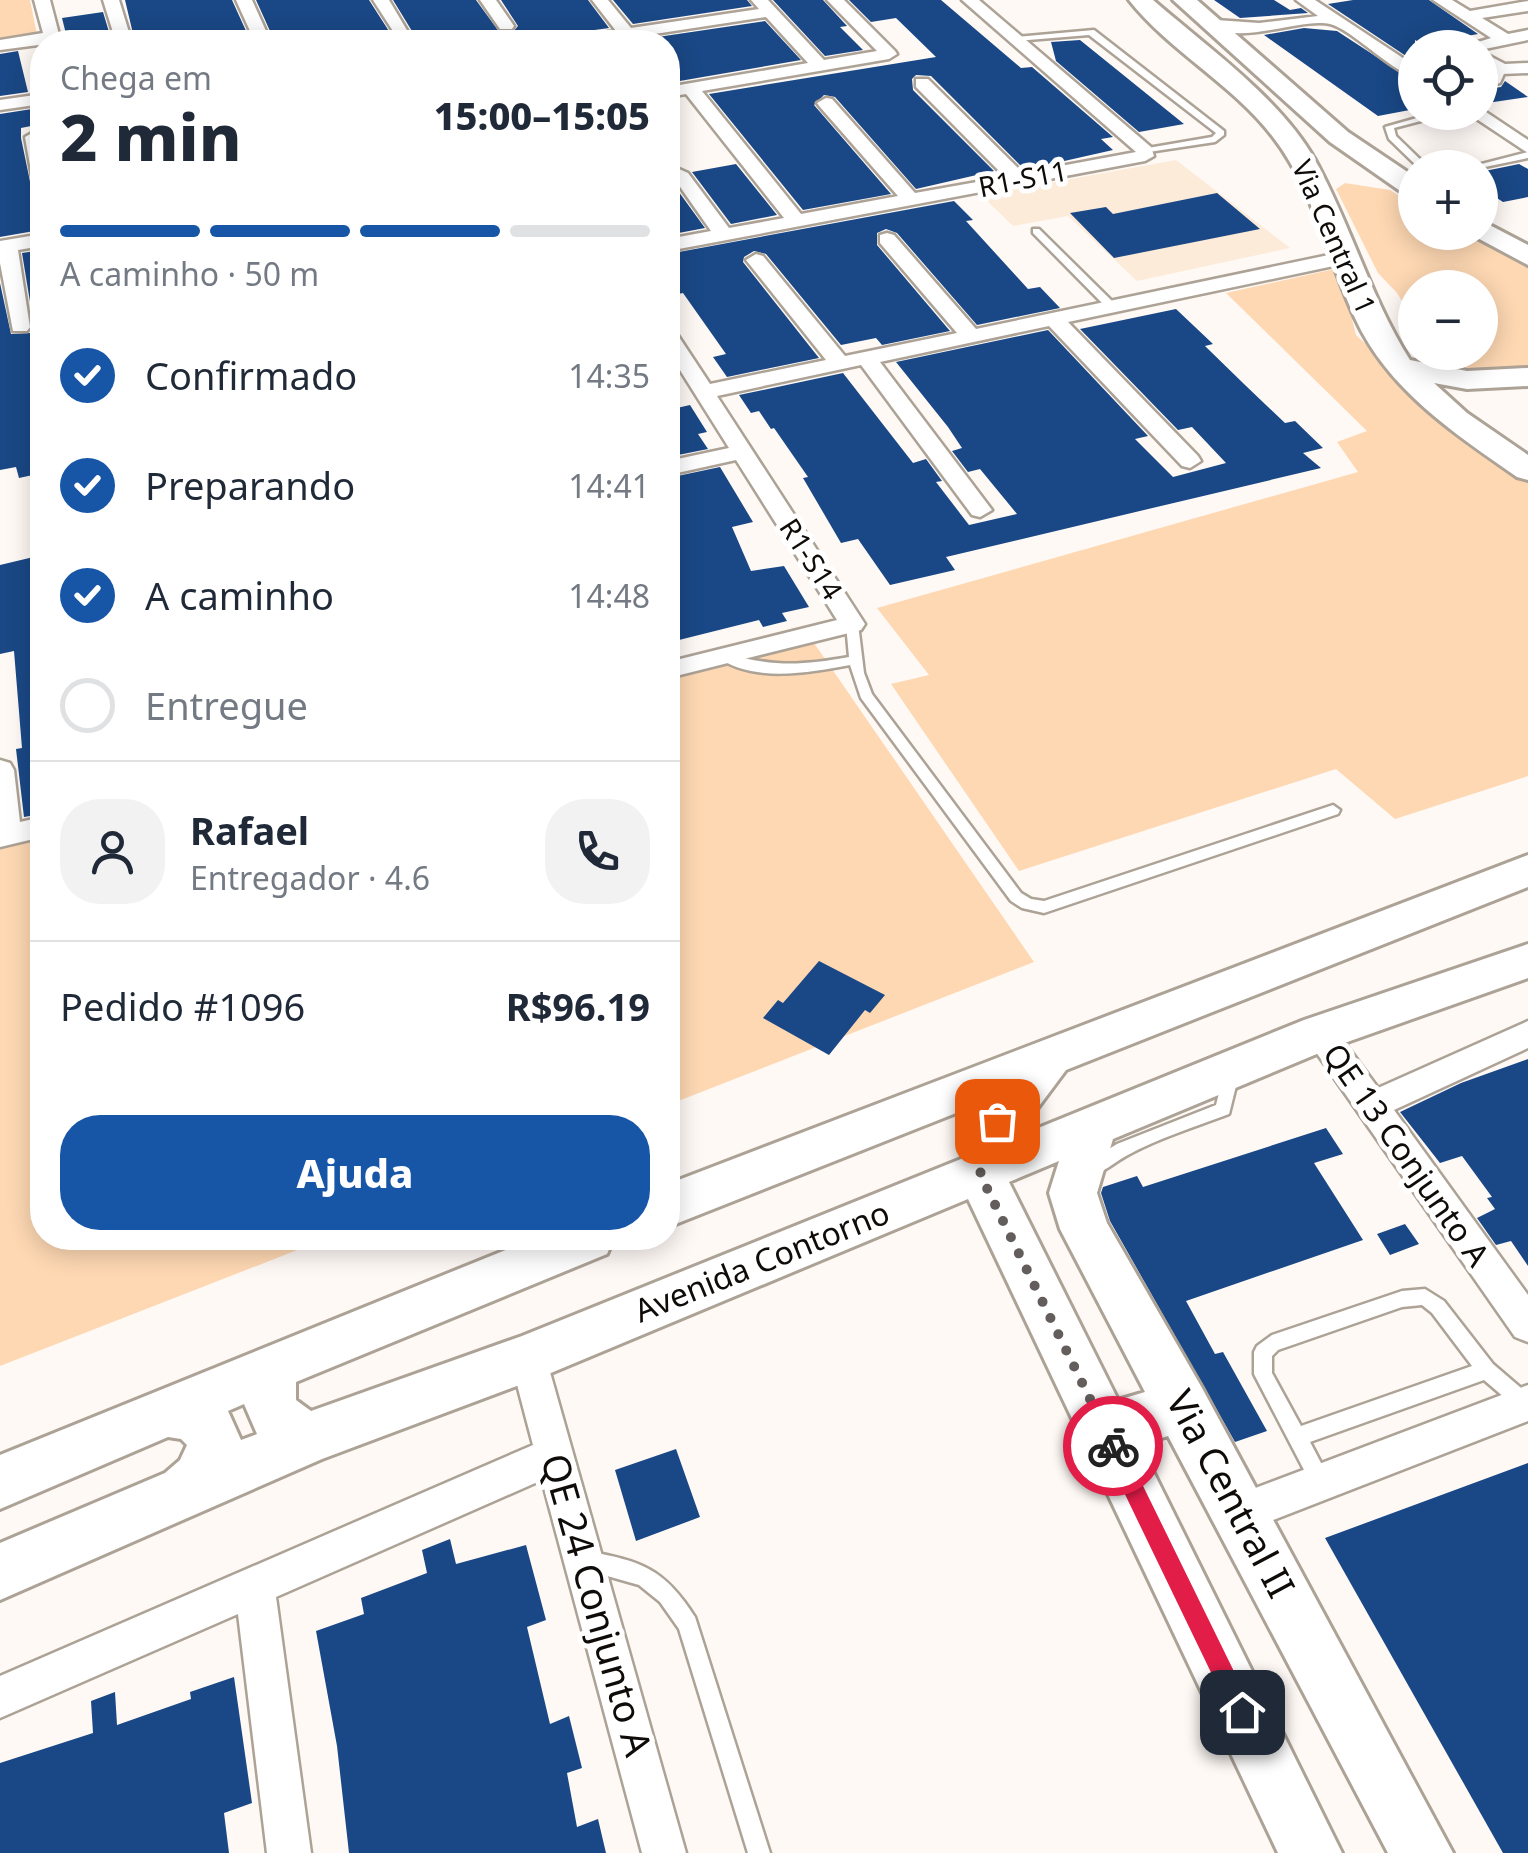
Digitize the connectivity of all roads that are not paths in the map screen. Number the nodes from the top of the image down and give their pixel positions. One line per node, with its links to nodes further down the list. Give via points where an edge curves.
1 (42, 0): 21 (street)
2 (111, 0): 22 (street)
3 (244, 0): 23 (street)
4 (404, 0): 13 (street)
5 (488, 0): 19 (street)
6 (600, 0): 25 (street)
7 (834, 0): 38 (street, via 889,54)
8 (970, 0): 29 (street)
9 (1140, 0): 53 (main road, Via Central 1)
10 (1184, 0): 18 (main road, Via Central 1)
11 (1304, 0): 17 (street)
12 (1441, 0): 16 (street)
13 (382, 2): 24 (street)
14 (764, 6): 26 (street); 38 (street)
15 (1528, 6): 16 (street)
16 (1468, 16): 27 (street)
17 (1333, 19): 20 (street); 36 (street)
18 (1216, 25): 20 (street); 31 (main road, Via Central 1)
19 (506, 26)
20 (1259, 28): 31 (street)
21 (50, 30)
22 (120, 30)
23 (258, 30)
24 (400, 30)
25 (624, 30)
26 (647, 30)
27 (1479, 30)
28 (1528, 35): 32 (street)
29 (1016, 39): 50 (street); 50 (lane, via 1091,32 1221,133)
30 (30, 42): 33 (street)
31 (1237, 43): 53 (main road, Via Central 1)
32 (1498, 44)
33 (0, 45)
34 (1498, 49): 37 (street)
35 (1498, 60): 39 (street)
36 (1398, 63)
37 (1528, 66): 39 (street)
38 (821, 67): 42 (street)
39 (1502, 69): 40 (lane)
40 (1498, 80)
41 (922, 83): 55 (street)
42 (690, 88): 43 (street); 58 (street)
43 (680, 90)
44 (30, 101): 46 (street)
45 (826, 103): 57 (street)
46 (0, 106)
47 (1398, 126): 49 (lane, via 1390,128 1392,137)
48 (1498, 130): 51 (street)
49 (1406, 150)
50 (1145, 151): 55 (street, R1-S11)
51 (1528, 152): 52 (lane)
52 (1498, 160)
53 (1337, 173): 56 (main road); 67 (main road, Via Central 1)
54 (680, 176): 60 (street)
55 (1019, 180): 57 (street, R1-S11)
56 (1398, 186)
57 (912, 201): 58 (street, R1-S11)
58 (797, 222): 60 (street, R1-S11)
59 (1036, 231): 69 (lane)
60 (724, 235): 64 (street, R1-S11)
61 (887, 239): 72 (street)
62 (1498, 239): 66 (main road)
63 (30, 242): 65 (street)
64 (680, 243)
65 (3, 246): 71 (street)
66 (1528, 257)
67 (1343, 258): 69 (street); 76 (main road, Via Central 1)
68 (756, 260): 75 (street)
69 (1110, 306): 70 (street)
70 (1053, 318): 72 (street); 84 (street)
71 (10, 329)
72 (972, 336): 74 (street)
73 (680, 355): 80 (street, R1-S14)
74 (866, 358): 75 (street); 87 (street)
75 (840, 363): 80 (street)
76 (1398, 366)
77 (1402, 370): 82 (main road, Via Central 1)
78 (1415, 370): 79 (main road, via 1467,380)
79 (1528, 377)
80 (704, 392): 83 (street, R1-S14)
81 (1528, 396): 82 (main road, via 1486,401)
82 (1456, 420): 86 (main road, Via Central 1)
83 (743, 452): 85 (street); 88 (street, R1-S14)
84 (1190, 461)
85 (680, 465)
86 (1528, 470)
87 (980, 510)
88 (852, 624): 89 (street, R1-S14); 90 (lane)
89 (722, 656): 90 (lane, via 761,670); 91 (street, R1-S14)
90 (857, 660): 93 (lane, via 866,695 1027,904 1044,906)
91 (680, 667)
92 (0, 770): 95 (street)
93 (1334, 810)
94 (30, 829): 95 (street)
95 (4, 836)
96 (1528, 870): 100 (main road)
97 (1528, 961): 98 (main road, Avenida Contorno)
98 (1320, 1033): 101 (street, QE 13 Conjunto A); 102 (main road, Avenida Contorno, via 1232,1069)
99 (1528, 1034): 101 (street)
100 (1052, 1053): 103 (main road, via 997,1121); 104 (main road)
101 (1371, 1106): 106 (street, QE 13 Conjunto A)
102 (1084, 1153): 103 (main road, Avenida Contorno); 111 (main road, Via Central II, via 1072,1193 1085,1228)
103 (980, 1174): 107 (main road, Avenida Contorno); 113 (main road)
104 (680, 1201)
105 (560, 1250): 108 (main road)
106 (1528, 1325)
107 (528, 1358): 114 (main road, Avenida Contorno); 116 (street, QE 24 Conjunto A)
108 (273, 1366): 112 (main road); 114 (main road, via 268,1404 276,1421)
109 (1486, 1370): 110 (lane); 115 (lane); 115 (lane, via 1425,1297 1402,1298 1272,1344 1263,1352 1263,1374)
110 (1527, 1403): 118 (street)
111 (1183, 1406): 113 (main road); 120 (main road, Via Central II)
112 (166, 1411): 117 (main road); 119 (main road, via 190,1412 207,1422 215,1441 212,1463)
113 (1105, 1430): 128 (main road)
114 (311, 1437): 119 (main road, Avenida Contorno)
115 (1297, 1437): 118 (lane)
116 (554, 1455): 121 (street, QE 24 Conjunto A); 123 (street)
117 (0, 1482)
118 (1321, 1482): 120 (street)
119 (176, 1497): 122 (main road, Avenida Contorno)
120 (1240, 1513): 129 (main road, Via Central II)
121 (586, 1561): 126 (street, QE 24 Conjunto A); 127 (lane, via 656,1580 674,1600 688,1624)
122 (0, 1572)
123 (254, 1584): 124 (street); 125 (street)
124 (0, 1697)
125 (288, 1853)
126 (664, 1853)
127 (759, 1853)
128 (1311, 1853)
129 (1422, 1853)

